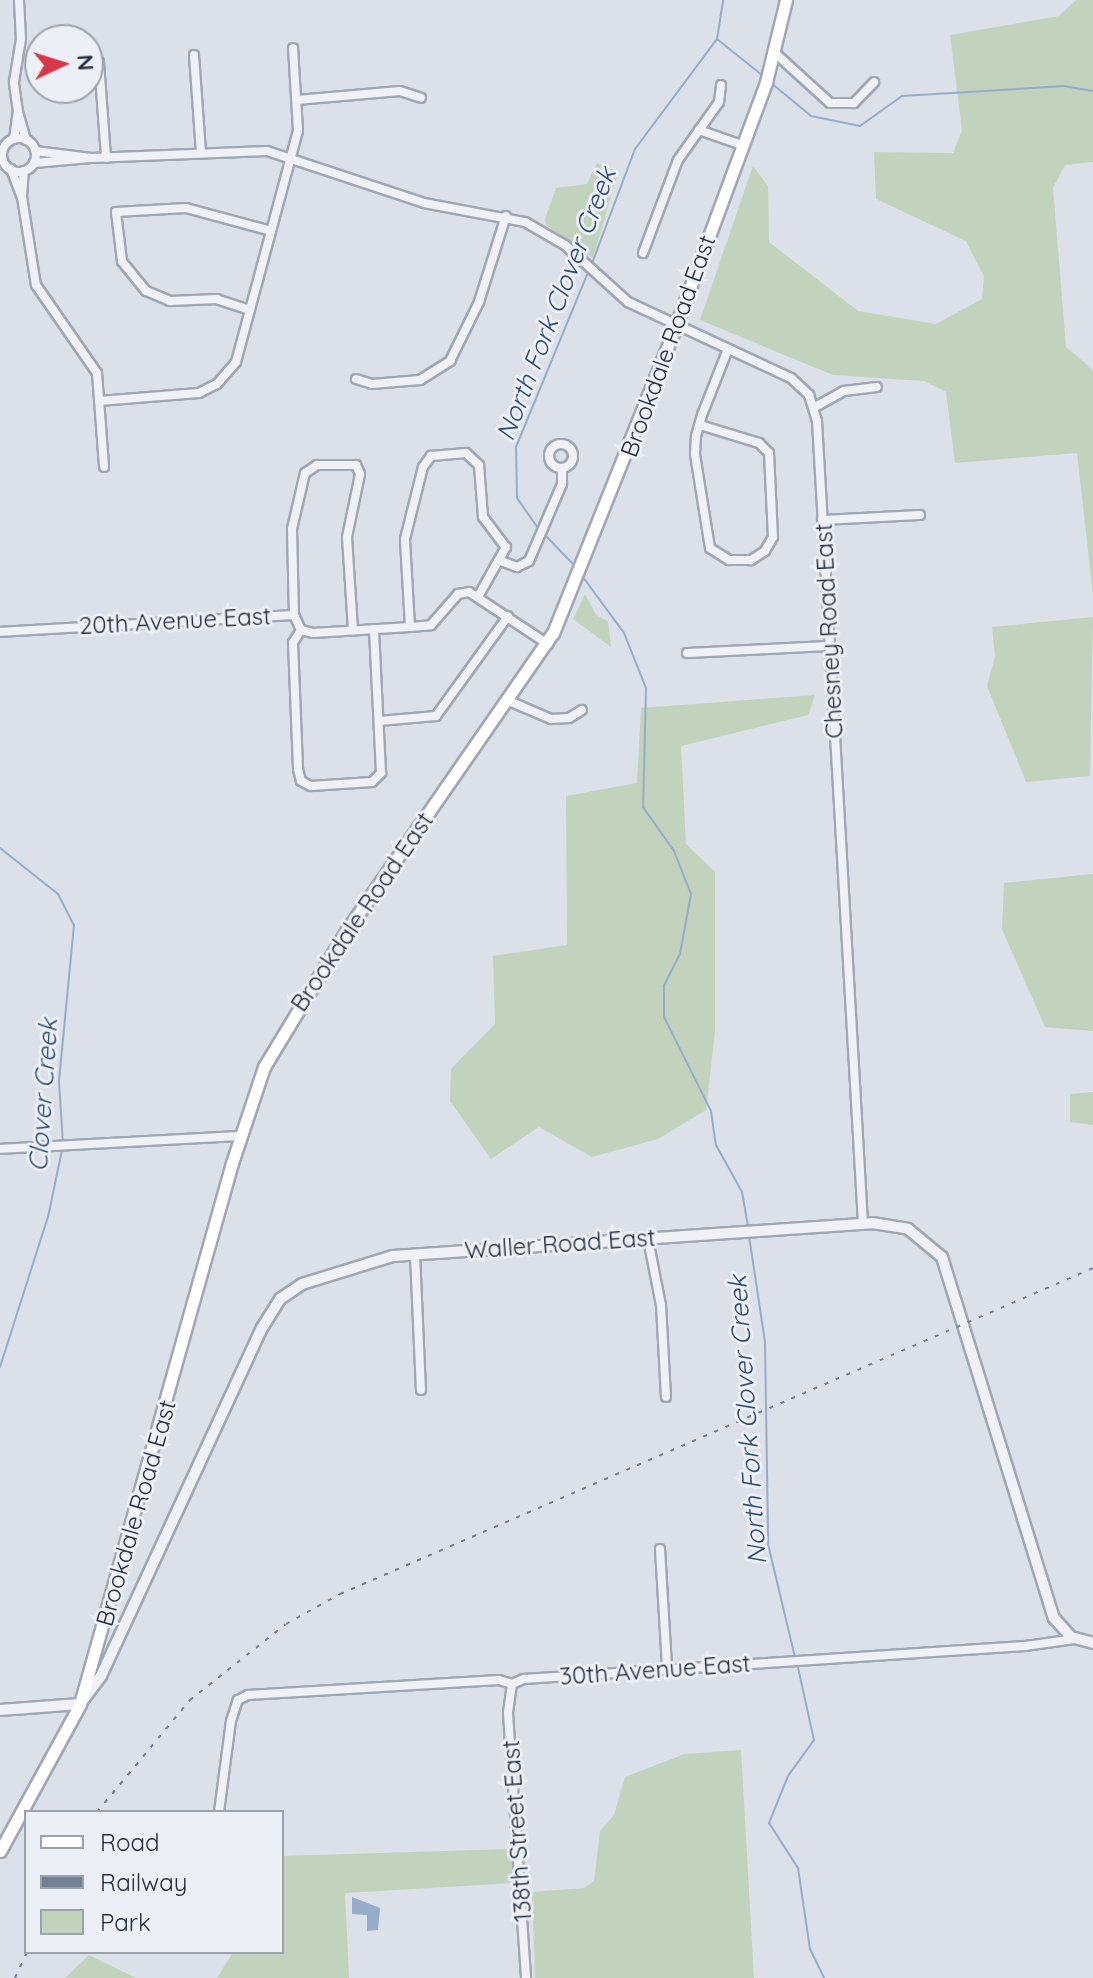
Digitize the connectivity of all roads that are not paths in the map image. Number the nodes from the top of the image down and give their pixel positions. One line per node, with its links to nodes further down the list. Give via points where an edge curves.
1 (19, 0): 11 (street, via 21,39 14,82)
2 (786, 0): 4 (main road, Brookdale Road East)
3 (293, 48): 9 (street)
4 (775, 53): 6 (street, via 830,103 854,103); 15 (main road, Brookdale Road East)
5 (194, 55): 18 (street)
6 (874, 82)
7 (721, 85): 12 (street, via 719,102)
8 (421, 98): 9 (street, via 400,91)
9 (297, 100): 19 (street)
10 (102, 104): 21 (street)
11 (18, 112): 13 (street); 14 (street)
12 (699, 130): 15 (street); 29 (street, via 678,160)
13 (14, 139): 14 (street); 16 (street)
14 (26, 140): 17 (street)
15 (742, 145): 31 (main road, Brookdale Road East)
16 (2, 147): 22 (street)
17 (35, 151): 20 (street); 23 (street)
18 (201, 153): 19 (street, via 254,150); 21 (street)
19 (292, 156): 27 (street, via 424,203); 28 (street)
20 (91, 158): 21 (street); 23 (street)
21 (106, 158)
22 (2, 160): 24 (street)
23 (34, 163): 25 (street)
24 (11, 169): 25 (street); 26 (street)
25 (24, 171): 26 (street)
26 (22, 197): 35 (street, via 31,273 47,307 94,362)
27 (506, 216): 31 (street, via 552,236 602,281); 33 (street, via 479,302 450,361 420,380 372,384)
28 (271, 231): 30 (street); 30 (street, via 186,208 116,212 122,261 146,291 170,301 217,299)
29 (643, 253)
30 (250, 310): 35 (street, via 236,362 208,390)
31 (676, 327): 32 (street); 51 (main road, Brookdale Road East)
32 (728, 349): 36 (street, via 791,378); 37 (street)
33 (356, 379)
34 (877, 387): 36 (street, via 844,391)
35 (99, 401): 38 (street)
36 (815, 407): 41 (street, Chesney Road East)
37 (700, 425): 37 (street, via 767,449 773,534 765,551 746,561 729,560 710,548 695,454)
38 (104, 467)
39 (562, 468): 42 (street, via 562,484 529,561 517,567)
40 (920, 515): 41 (street)
41 (822, 520): 52 (street, Chesney Road East)
42 (501, 561): 43 (street); 46 (street, via 506,547 483,517 474,456 428,458 405,539)
43 (479, 595): 45 (street); 46 (street, 20th Avenue East, via 461,592 435,624)
44 (294, 615): 48 (street, 20th Avenue East); 49 (street, via 292,529 305,473 317,465 356,465 359,486 347,537); 50 (street, 20th Avenue East)
45 (508, 616): 51 (street); 56 (street, via 436,716)
46 (410, 627): 47 (street, 20th Avenue East)
47 (374, 629): 49 (street, 20th Avenue East); 56 (street)
48 (301, 630): 49 (street, 20th Avenue East); 56 (street, via 293,643 301,781 311,786 377,778 382,769)
49 (353, 630)
50 (0, 632)
51 (548, 644): 54 (main road, Brookdale Road East)
52 (829, 646): 53 (street); 59 (street, Chesney Road East)
53 (687, 653)
54 (509, 701): 55 (street, via 551,719 569,718); 57 (main road, Brookdale Road East, via 308,989 264,1067)
55 (582, 710)
56 (379, 721)
57 (240, 1136): 58 (street); 69 (main road, Brookdale Road East)
58 (0, 1149)
59 (863, 1224): 60 (street, Waller Road East); 65 (street, Waller Road East, via 908,1229 942,1257 1054,1618)
60 (648, 1239): 61 (street, Waller Road East); 63 (street, via 661,1305)
61 (415, 1254): 62 (street); 69 (street, Waller Road East, via 346,1267 302,1284 277,1304 135,1607 101,1676)
62 (421, 1390)
63 (666, 1397)
64 (660, 1549): 67 (street)
65 (1075, 1639): 66 (street); 67 (street, 30th Avenue East)
66 (1093, 1643)
67 (667, 1668): 68 (street, 30th Avenue East)
68 (512, 1684): 71 (street, 30th Avenue East, via 499,1680 248,1695 238,1700); 73 (street, 138th Street East, via 508,1713)
69 (80, 1704): 70 (street); 72 (main road, Brookdale Road East)
70 (0, 1710)
71 (219, 1810)
72 (0, 1851)
73 (526, 1978)

